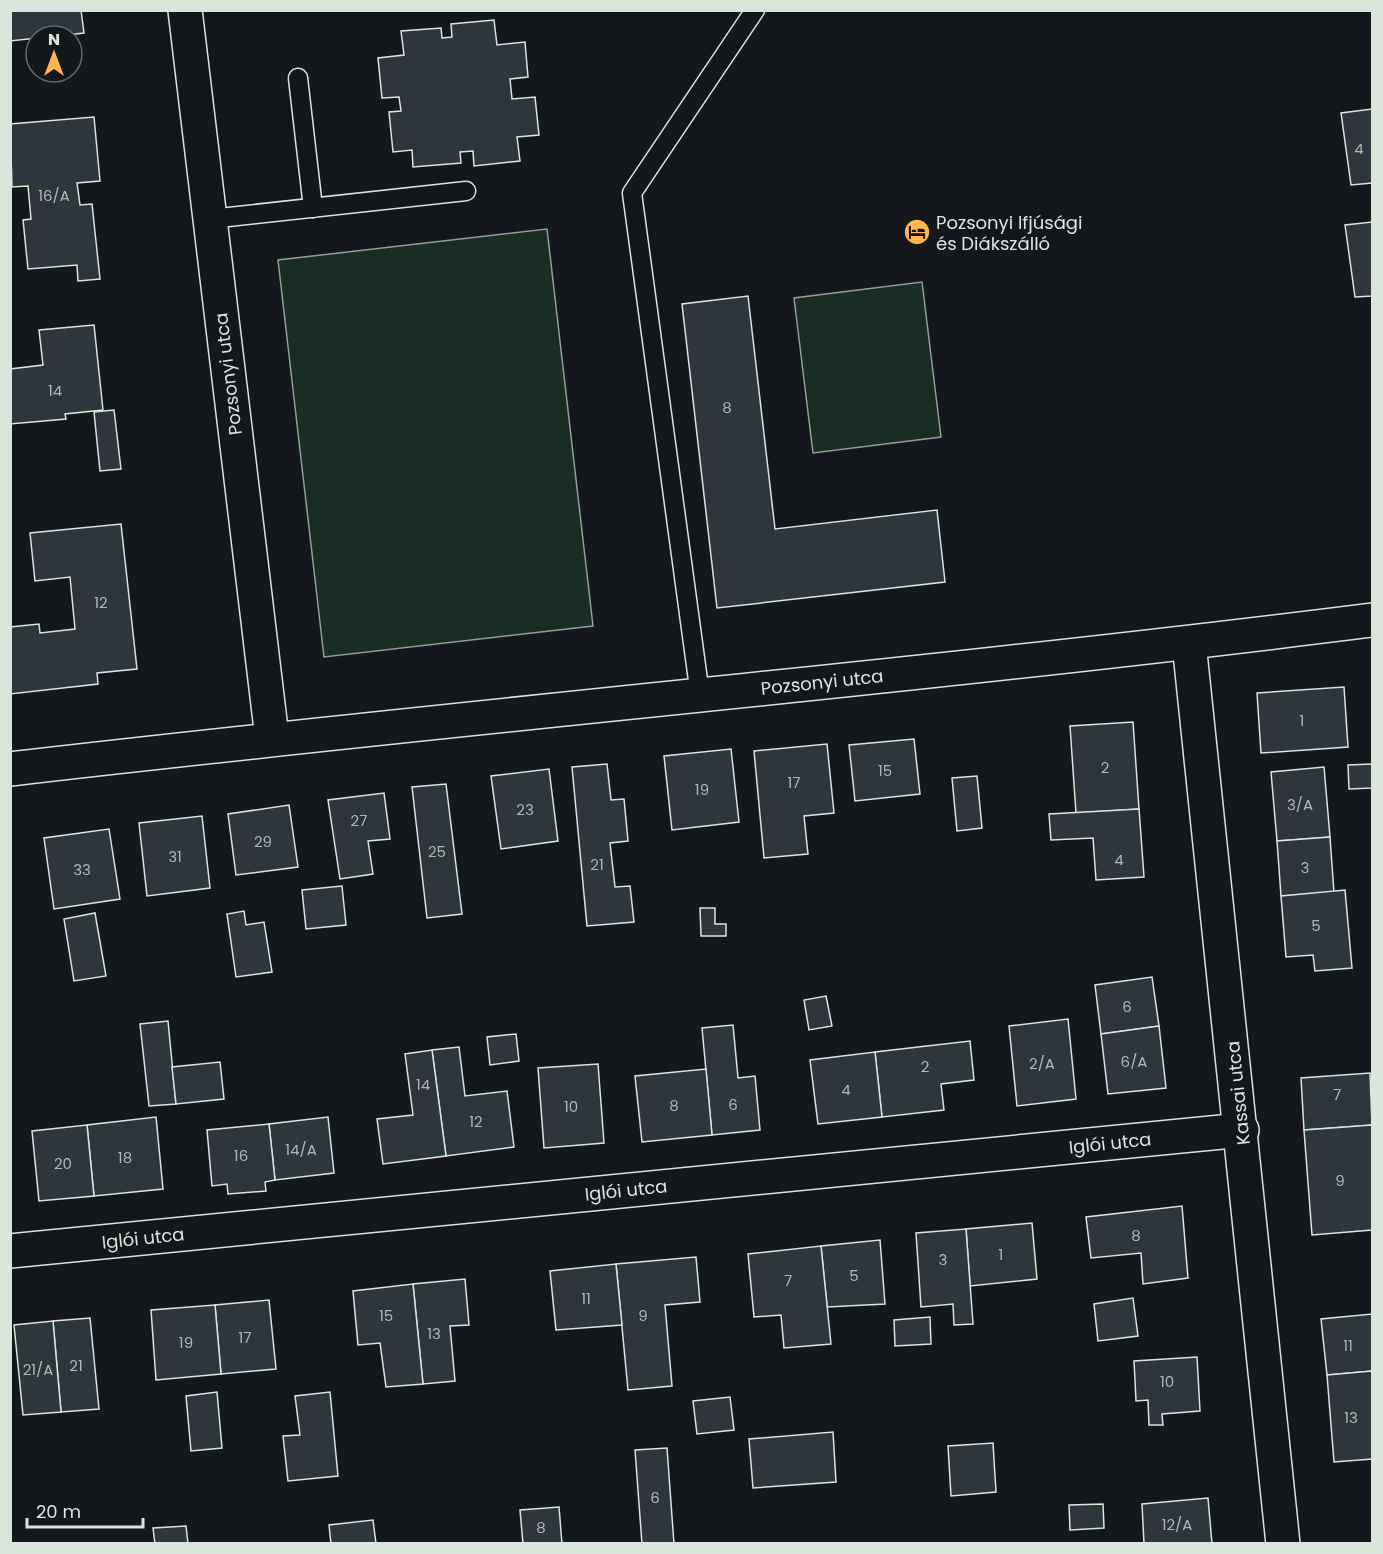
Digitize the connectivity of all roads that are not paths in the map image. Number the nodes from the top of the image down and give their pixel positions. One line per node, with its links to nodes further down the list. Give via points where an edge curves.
1 (185, 10): 6 (street, Pozsonyi utca)
2 (756, 10): 9 (lane, via 632,193)
3 (298, 78): 5 (lane)
4 (466, 191): 5 (lane)
5 (313, 208): 6 (lane)
6 (210, 219): 10 (street, Pozsonyi utca)
7 (1372, 620): 8 (street, Pozsonyi utca)
8 (1189, 643): 9 (street, Pozsonyi utca); 12 (street, Kassai utca)
9 (700, 694): 10 (street, Pozsonyi utca)
10 (272, 738): 11 (street, Pozsonyi utca)
11 (10, 769)
12 (1242, 1130): 13 (street, Iglói utca); 14 (street, Kassai utca)
13 (10, 1251)
14 (1283, 1544)

